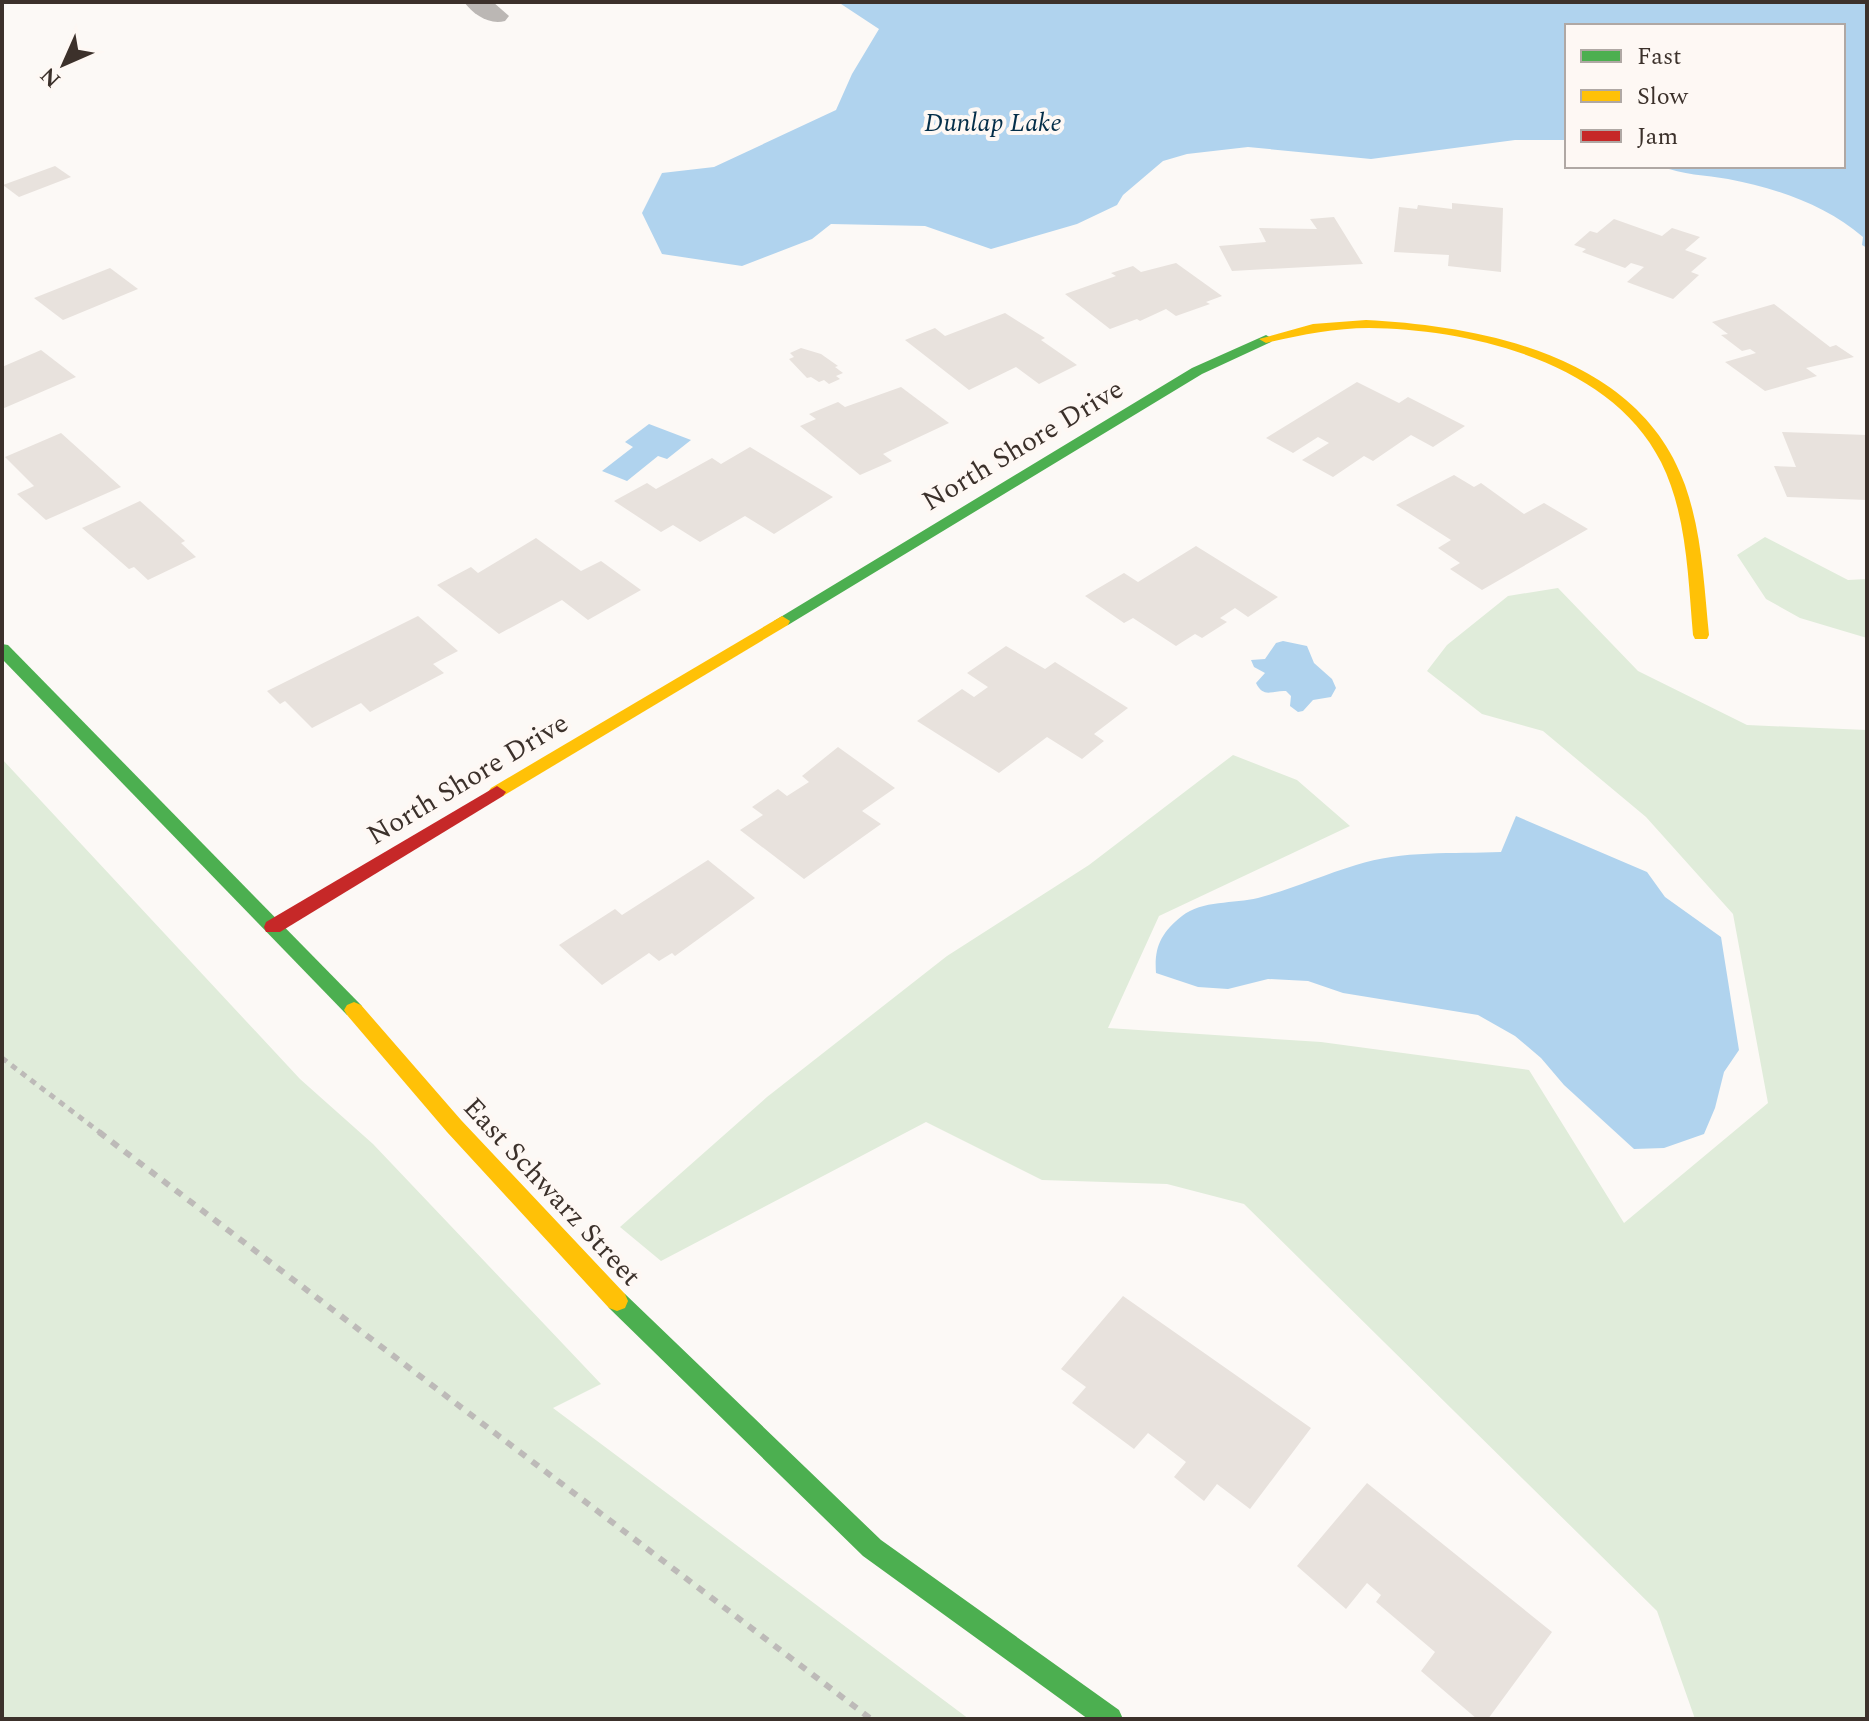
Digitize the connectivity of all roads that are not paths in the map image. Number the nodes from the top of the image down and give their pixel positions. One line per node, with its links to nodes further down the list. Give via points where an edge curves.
1 (1701, 635): 3 (street, North Shore Drive, via 1689,532 1673,478 1656,440 1629,408 1598,385 1562,365 1479,336 1379,324 1275,335 1237,349 1124,415)
2 (2, 649): 3 (street, East Schwarz Street)
3 (273, 927): 4 (street, East Schwarz Street, via 635,1320 872,1548)
4 (1110, 1719)

